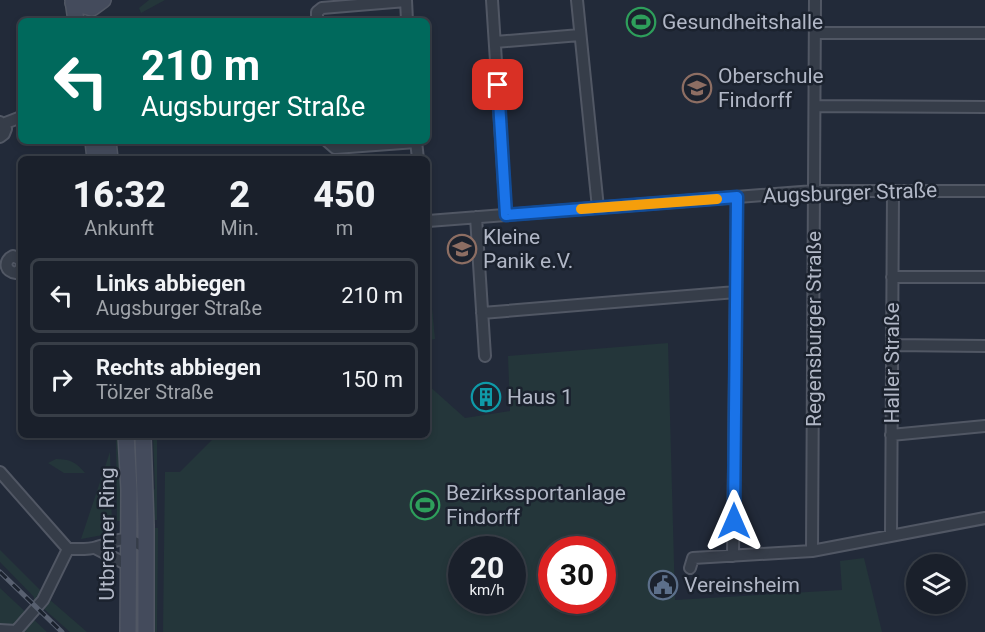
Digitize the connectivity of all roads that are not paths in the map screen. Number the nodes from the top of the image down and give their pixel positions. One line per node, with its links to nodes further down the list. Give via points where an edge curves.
1 (492, 0): 13 (street)
2 (577, 0): 12 (street)
3 (815, 0): 10 (street, Regensburger Straße)
4 (74, 1): 6 (main road); 8 (main road)
5 (406, 1): 7 (street, via 322,8); 9 (street)
6 (95, 7)
7 (317, 17)
8 (76, 18)
9 (407, 18)
10 (815, 33): 11 (street); 14 (street, Regensburger Straße)
11 (985, 33)
12 (580, 35): 13 (street); 25 (street)
13 (495, 42): 26 (street)
14 (815, 106): 15 (street); 21 (street, Regensburger Straße)
15 (985, 107)
16 (18, 118): 17 (street)
17 (2, 123): 18 (street, via 5,132)
18 (0, 137)
19 (329, 144): 20 (street, via 335,148)
20 (381, 144)
21 (814, 191): 22 (street, Augsburger Straße); 24 (street, Augsburger Straße); 49 (street, Regensburger Straße)
22 (893, 191): 23 (street, Augsburger Straße); 31 (street, Haller Straße)
23 (985, 191)
24 (737, 197): 25 (street, Augsburger Straße); 33 (street)
25 (598, 208): 26 (street, Augsburger Straße)
26 (506, 215): 27 (street, Augsburger Straße)
27 (476, 217): 28 (street, Augsburger Straße); 34 (street)
28 (430, 221)
29 (18, 258): 30 (street, via 6,261 9,271)
30 (18, 271)
31 (892, 277): 32 (street); 35 (street, Haller Straße)
32 (985, 277)
33 (735, 292): 34 (street); 50 (street)
34 (482, 313): 37 (street)
35 (892, 345): 36 (street); 39 (street, Haller Straße)
36 (985, 345)
37 (485, 356)
38 (985, 426): 39 (street)
39 (891, 435): 44 (street, Haller Straße)
40 (126, 438): 45 (main road, Utbremer Ring)
41 (143, 438): 47 (main road, Utbremer Ring)
42 (0, 472): 48 (street)
43 (985, 518): 44 (street)
44 (891, 536): 49 (street)
45 (129, 538): 46 (street); 47 (street); 52 (main road, Utbremer Ring)
46 (95, 548): 48 (street); 52 (street)
47 (146, 548): 56 (main road, Utbremer Ring)
48 (69, 549): 54 (street, via 43,600)
49 (812, 550): 50 (street)
50 (733, 556): 51 (street)
51 (688, 562)
52 (128, 565): 55 (main road, Utbremer Ring)
53 (0, 630): 54 (street)
54 (16, 632)
55 (128, 632)
56 (146, 632)

